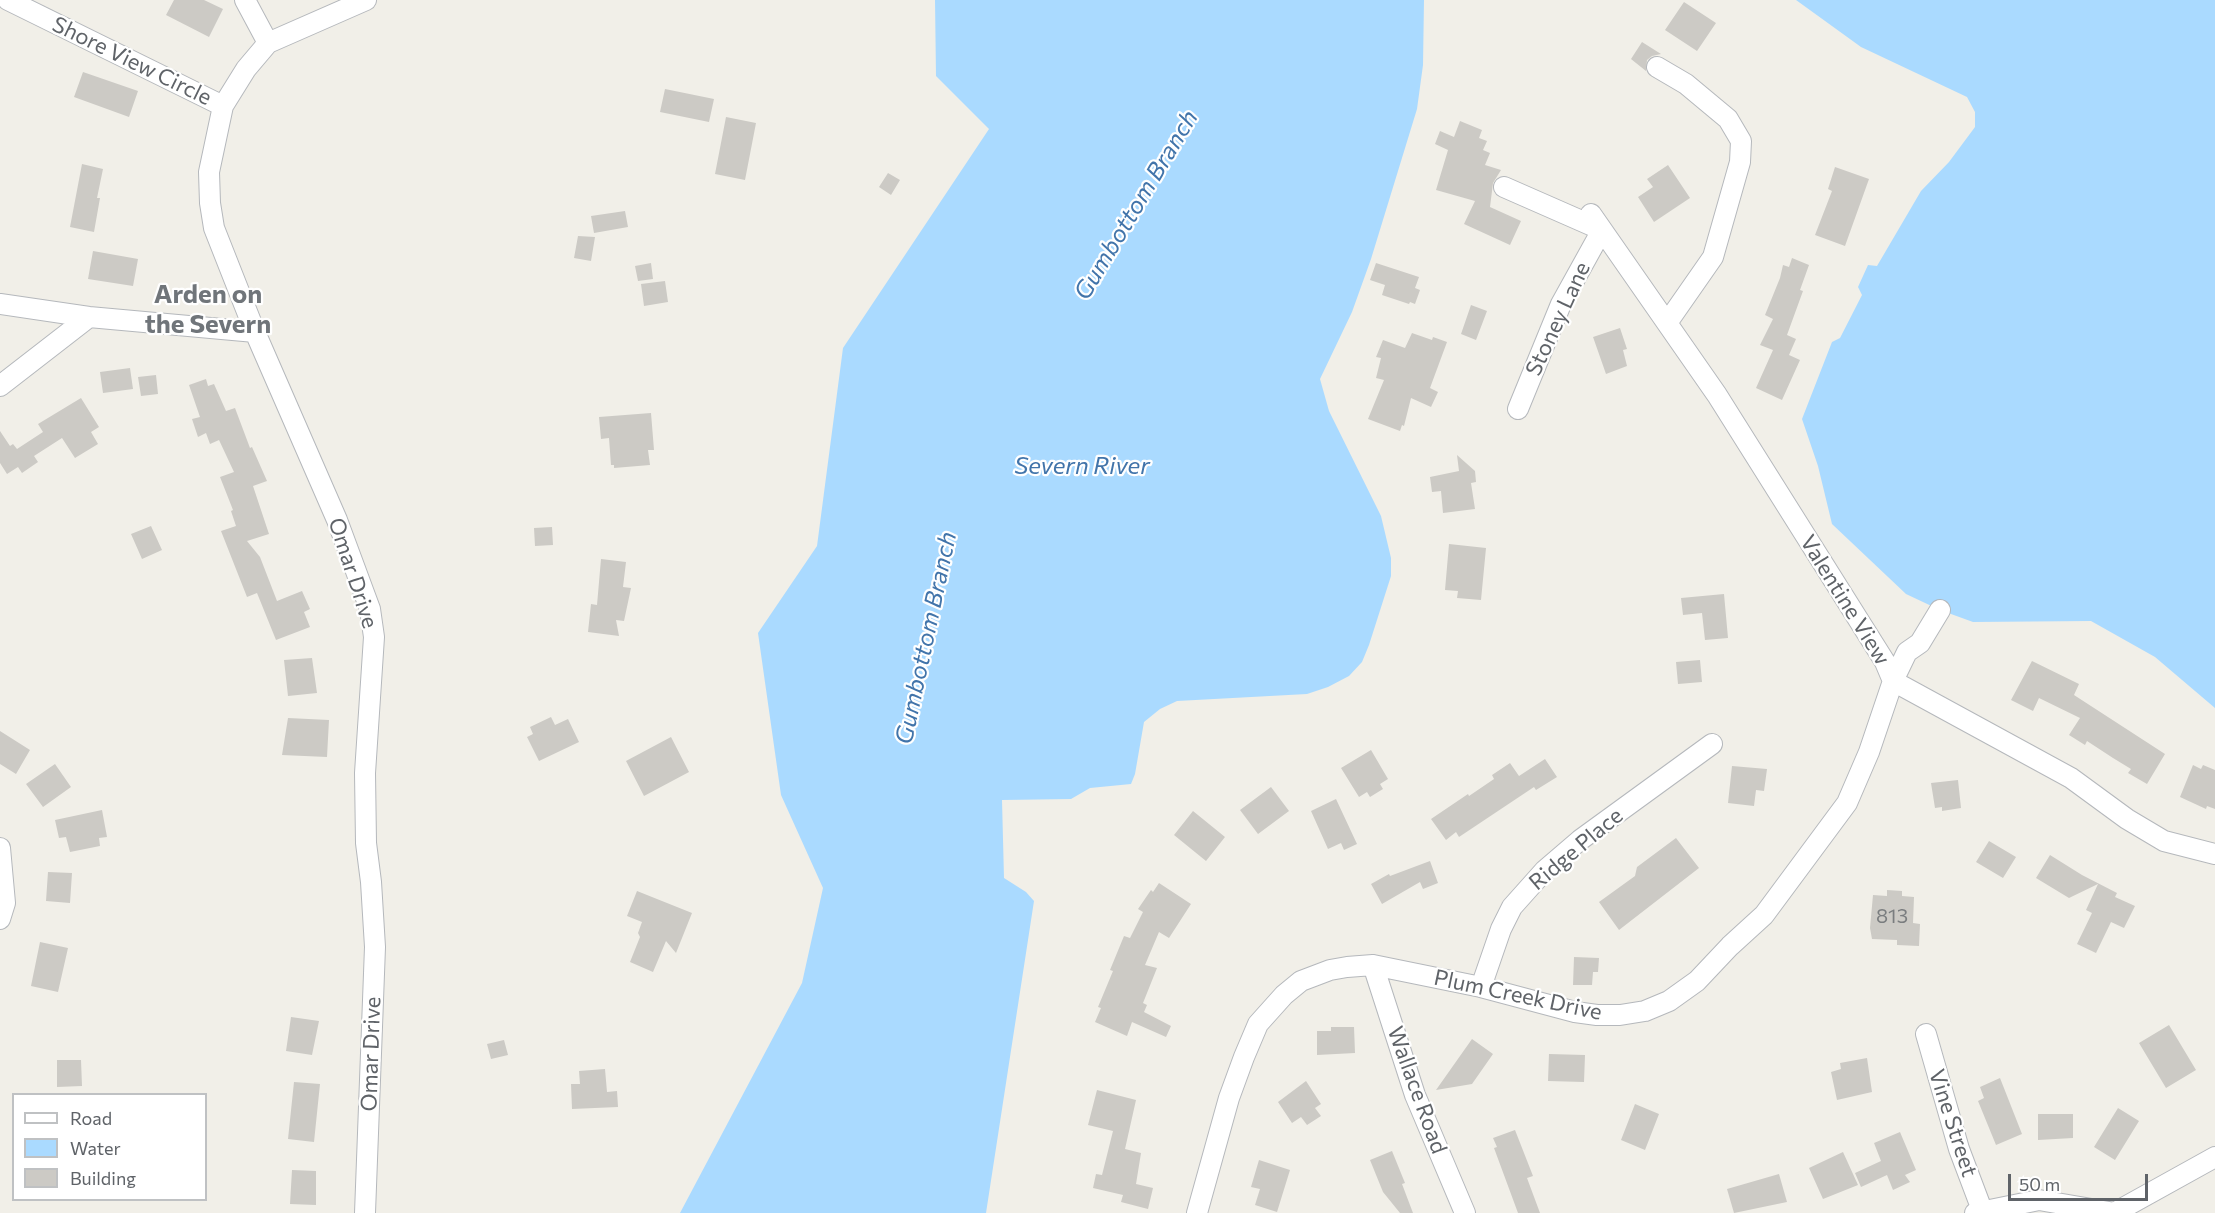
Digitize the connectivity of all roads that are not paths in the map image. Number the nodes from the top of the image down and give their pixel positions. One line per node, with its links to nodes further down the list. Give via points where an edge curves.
1 (8, 0): 6 (street, Shore View Circle)
2 (245, 0): 4 (street)
3 (366, 0): 4 (street)
4 (268, 43): 6 (street, Omar Drive)
5 (1657, 67): 11 (street, via 1686,84 1728,119 1741,141 1740,162 1713,257)
6 (223, 106): 12 (street, Omar Drive, via 209,172 210,203 214,228)
7 (1504, 187): 8 (street)
8 (1597, 222): 11 (street, Valentine View); 14 (street, Stoney Lane)
9 (0, 304): 10 (street)
10 (89, 316): 12 (street); 13 (street)
11 (1667, 323): 16 (street, Valentine View, via 1736,425 1885,662)
12 (255, 332): 26 (street, Omar Drive, via 337,520 370,609 374,637 365,773 366,843 375,947)
13 (0, 386)
14 (1518, 409)
15 (1940, 610): 16 (street, Plum Creek Drive, via 1920,643 1906,652)
16 (1893, 681): 19 (street, Valentine View, via 2071,778 2164,841); 22 (street, Plum Creek Drive, via 1869,752 1846,803 1764,915 1697,981 1661,1004 1620,1016 1575,1012)
17 (1712, 744): 22 (street, Ridge Place, via 1545,870 1512,907)
18 (0, 848): 20 (street, via 5,903)
19 (2215, 854)
20 (0, 919)
21 (1373, 965): 22 (street, Plum Creek Drive); 27 (street, Plum Creek Drive, via 1330,970 1301,981 1258,1024 1229,1098); 28 (street, Wallace Road, via 1415,1095)
22 (1480, 987)
23 (1926, 1034): 25 (street, Vine Street)
24 (2215, 1157): 29 (street)
25 (1979, 1212): 29 (street, via 2039,1200)
26 (365, 1213)
27 (1197, 1213)
28 (1465, 1213)
29 (2114, 1213)

